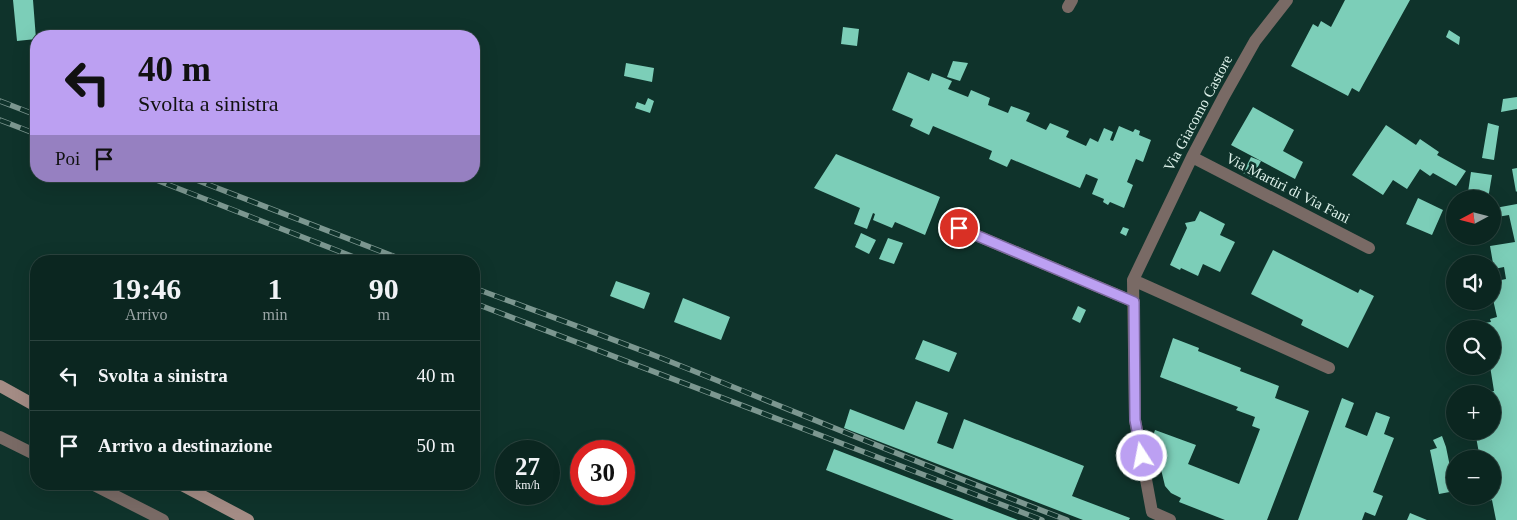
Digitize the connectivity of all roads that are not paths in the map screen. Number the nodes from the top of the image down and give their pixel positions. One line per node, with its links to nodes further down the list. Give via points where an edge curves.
1 (1287, 0): 2 (street, Via Giacomo Castore, via 1255,41)
2 (1192, 157): 4 (street, Via Martiri di Via Fani); 5 (street, Via Giacomo Castore)
3 (959, 228): 6 (street)
4 (1369, 248)
5 (1134, 280): 6 (street); 7 (street)
6 (1134, 302): 16 (street, via 1135,420 1152,512)
7 (1330, 368)
8 (0, 386): 9 (main road)
9 (30, 403)
10 (0, 436): 11 (street)
11 (30, 452)
12 (104, 490): 14 (street)
13 (191, 490): 15 (main road)
14 (163, 520)
15 (248, 520)
16 (1170, 520)

